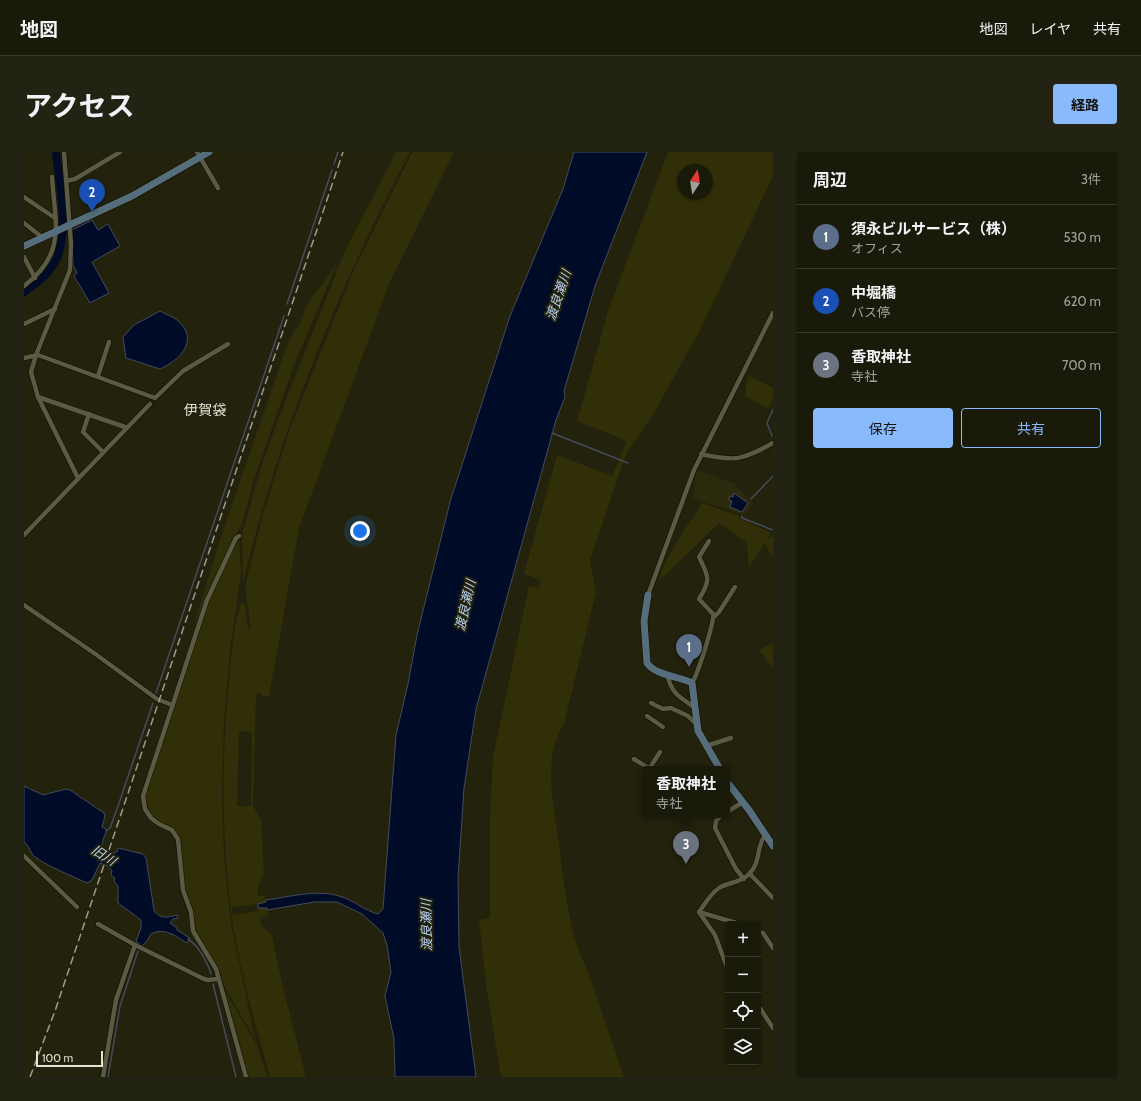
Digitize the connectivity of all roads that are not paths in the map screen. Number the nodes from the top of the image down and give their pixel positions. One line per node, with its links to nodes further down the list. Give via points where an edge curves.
1 (64, 152): 6 (street)
2 (120, 152): 6 (street, via 75,179)
3 (209, 152): 4 (street)
4 (199, 155): 7 (street); 11 (street, via 132,196)
5 (52, 177): 9 (street)
6 (66, 181): 11 (street)
7 (218, 188)
8 (24, 197): 9 (street)
9 (56, 218): 12 (street)
10 (24, 223): 13 (street)
11 (68, 226): 12 (street); 18 (street, via 72,254 70,270)
12 (58, 231): 13 (street); 16 (street, via 48,260)
13 (43, 238): 14 (street)
14 (24, 246)
15 (24, 257): 16 (street)
16 (35, 278): 17 (street)
17 (24, 286)
18 (55, 309): 20 (street); 23 (street)
19 (773, 313): 32 (street)
20 (24, 324)
21 (109, 342): 25 (street)
22 (228, 344): 25 (street, via 183,371 155,398)
23 (36, 355): 24 (street); 25 (street); 26 (street, via 31,372)
24 (24, 358)
25 (98, 376)
26 (38, 397): 28 (street); 33 (street)
27 (150, 404): 29 (street)
28 (89, 414): 29 (street); 31 (street, via 83,432)
29 (126, 427): 31 (street)
30 (773, 443): 32 (street, via 738,459)
31 (102, 452): 33 (street)
32 (701, 454): 38 (street)
33 (78, 478): 34 (street)
34 (24, 535)
35 (239, 536): 44 (street, via 209,592)
36 (709, 541): 40 (street, via 699,558 708,573 706,587 699,599 710,609)
37 (735, 587): 40 (street)
38 (648, 595): 41 (street, via 644,622 647,663)
39 (24, 605): 44 (street, via 157,699)
40 (714, 617): 42 (street)
41 (667, 674): 42 (street); 45 (street, via 671,688 678,697)
42 (692, 683): 45 (street)
43 (651, 703): 47 (street, via 663,709 672,708 688,716)
44 (172, 705): 74 (street, via 147,778 143,800 151,818 172,830 178,839 183,890 191,912 193,931 216,969)
45 (694, 707): 47 (street)
46 (647, 716): 48 (street)
47 (696, 724): 50 (street)
48 (663, 727)
49 (731, 738): 50 (street)
50 (706, 746): 55 (street)
51 (660, 752): 54 (street)
52 (634, 759): 53 (street)
53 (644, 766)
54 (651, 766)
55 (718, 766)
56 (730, 786): 57 (street)
57 (743, 802): 58 (street); 60 (street)
58 (730, 810)
59 (718, 818): 64 (street, via 715,828 736,869)
60 (765, 835): 61 (street); 63 (street, via 759,846 757,863)
61 (773, 846)
62 (25, 858): 66 (street)
63 (750, 874): 64 (street); 65 (street)
64 (744, 879): 67 (street, via 718,889)
65 (773, 898)
66 (77, 906)
67 (699, 912): 68 (street); 73 (street, via 715,935)
68 (730, 921)
69 (98, 924): 71 (street)
70 (761, 933): 72 (street)
71 (135, 945): 74 (street, via 204,979); 77 (street, via 116,1000)
72 (773, 948)
73 (725, 962)
74 (218, 979): 78 (street)
75 (761, 1010): 76 (street)
76 (773, 1028)
77 (103, 1077)
78 (246, 1077)

